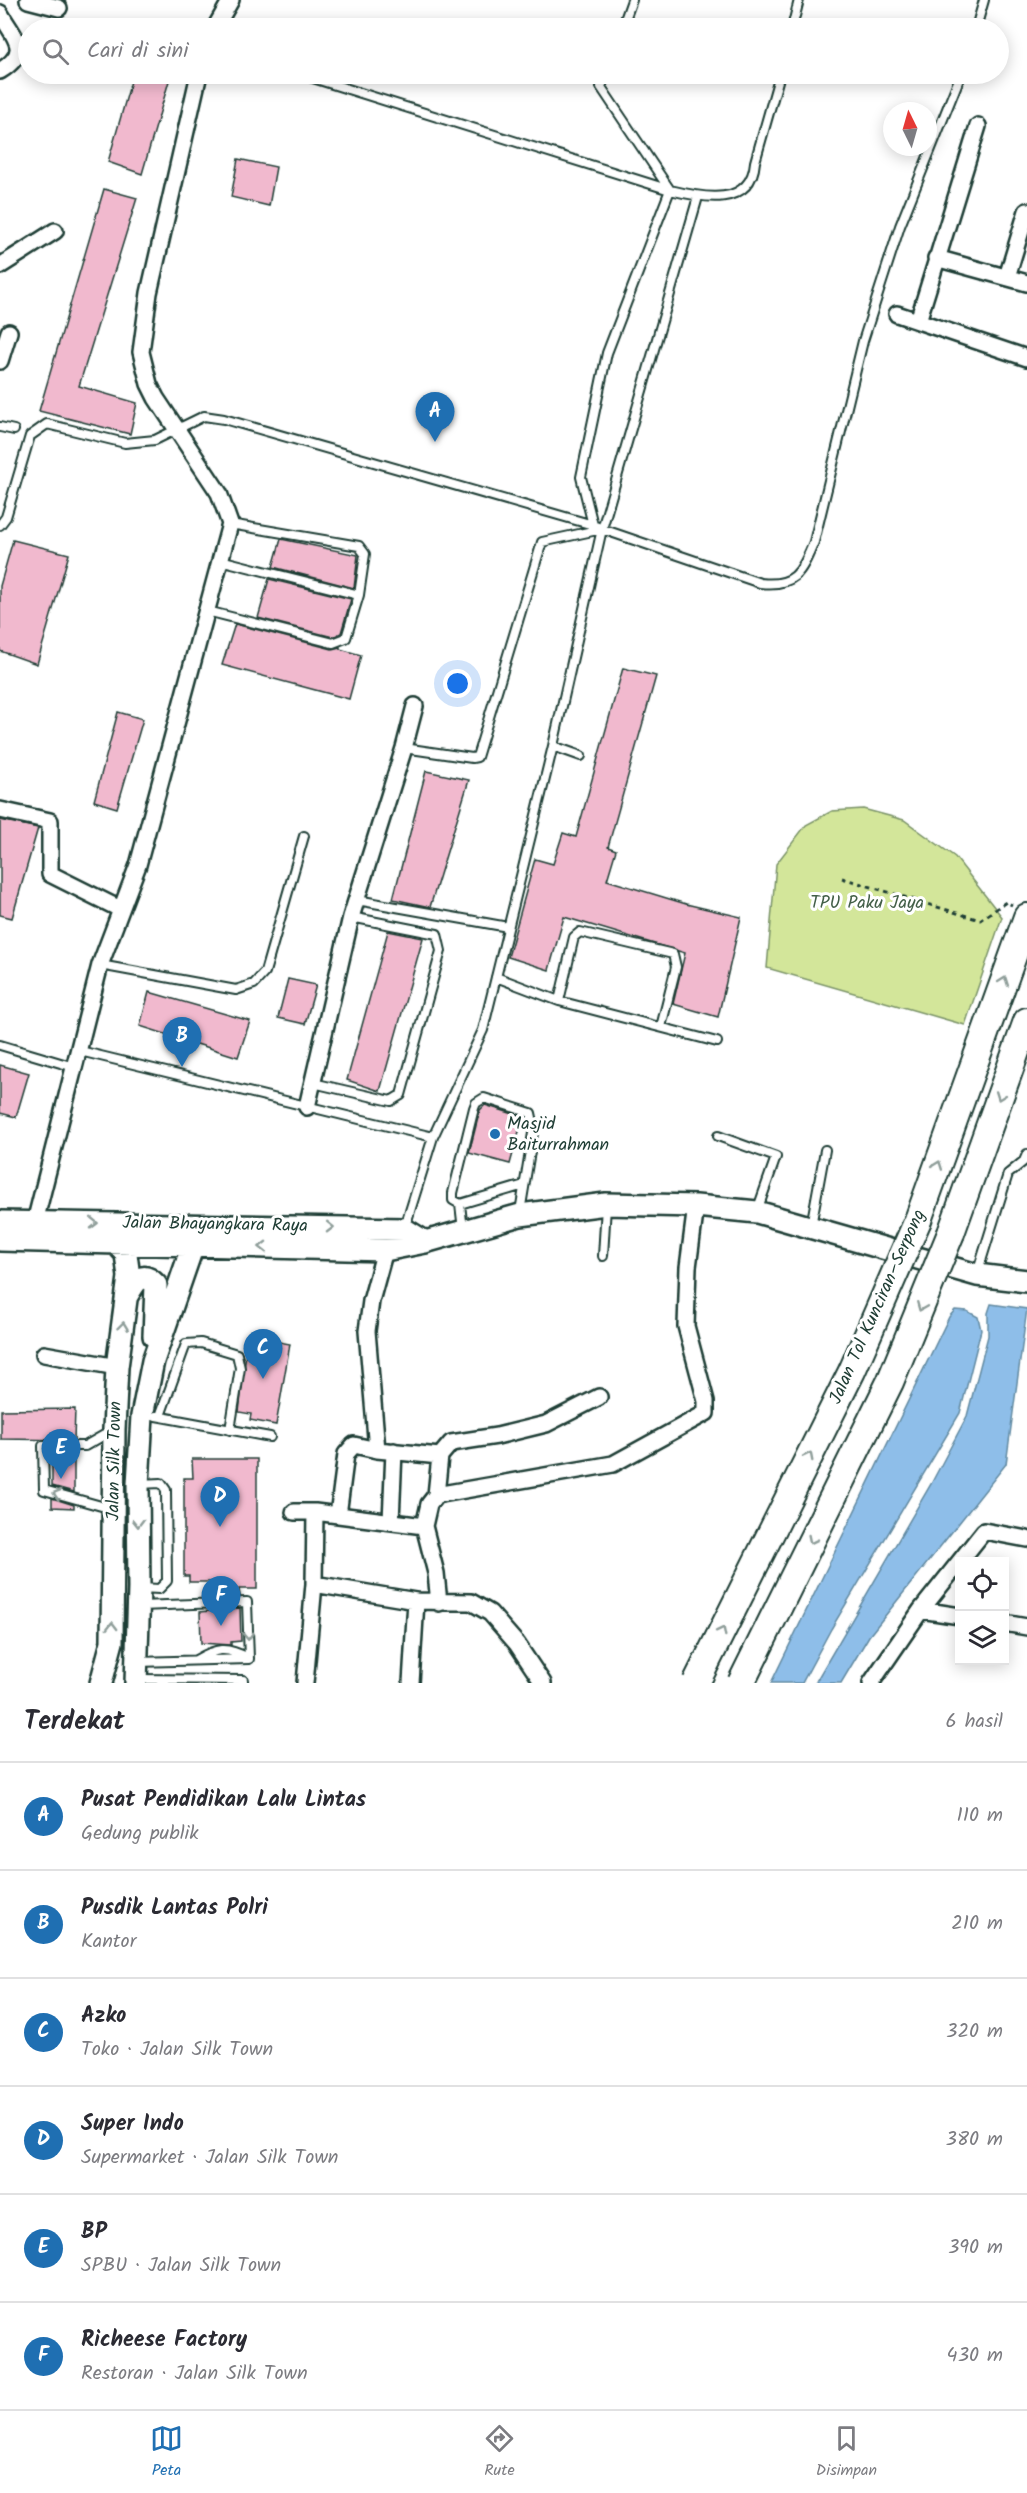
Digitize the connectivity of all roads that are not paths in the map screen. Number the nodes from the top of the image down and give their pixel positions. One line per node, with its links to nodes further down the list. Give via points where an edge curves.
1 (28, 0): 7 (street)
2 (231, 0): 9 (street)
3 (632, 0): 10 (lane)
4 (800, 0): 11 (lane)
5 (974, 0): 6 (lane)
6 (982, 0): 12 (lane)
7 (59, 8)
8 (0, 12): 13 (street)
9 (221, 18)
10 (626, 18)
11 (795, 18)
12 (978, 18)
13 (18, 49)
14 (18, 54): 15 (street, via 14,62)
15 (0, 71)
16 (197, 84): 35 (street, via 149,293 141,352 149,384)
17 (332, 84): 22 (lane)
18 (602, 84): 22 (lane)
19 (777, 84): 23 (lane, via 748,186 732,195)
20 (958, 84): 39 (lane, via 900,226 863,340 814,542 801,572 780,584 760,583)
21 (978, 126): 26 (street)
22 (670, 190): 23 (lane); 38 (lane, via 602,376 581,477)
23 (698, 197): 39 (lane)
24 (1027, 211): 28 (street)
25 (54, 231): 27 (street)
26 (936, 258): 28 (street); 31 (street)
27 (0, 266)
28 (1007, 277): 29 (street)
29 (1027, 283)
30 (897, 314): 31 (street)
31 (918, 321): 32 (street)
32 (1027, 358)
33 (0, 427): 34 (lane)
34 (14, 430)
35 (177, 430): 36 (street, via 219,494); 37 (lane, via 156,440 125,443 47,424 30,436 6,517); 38 (lane, via 204,416 240,422)
36 (230, 524): 40 (street); 41 (lane, via 359,546 365,554)
37 (0, 525)
38 (593, 525): 39 (lane)
39 (602, 529): 44 (lane); 45 (lane, via 541,544 477,757)
40 (220, 560): 41 (lane); 42 (street)
41 (359, 595): 42 (lane, via 346,638 333,643)
42 (207, 610): 50 (street, via 138,865)
43 (414, 706): 45 (street)
44 (553, 746): 46 (lane); 53 (lane)
45 (404, 748): 49 (street)
46 (581, 756)
47 (0, 810): 50 (street, via 50,821 50,874)
48 (304, 836): 54 (lane, via 265,972 254,984 236,990)
49 (357, 900): 52 (street); 53 (lane)
50 (120, 909): 54 (street)
51 (1019, 911): 127 (highway, Jalan Tol Kunciran–Serpong, one-way to 51, bridge, via 852,1371 918,1220)
52 (351, 917): 63 (street); 63 (lane, via 437,934 441,951 401,1095 391,1101)
53 (508, 927): 55 (lane)
54 (100, 965): 61 (street)
55 (496, 977): 56 (lane); 66 (lane, via 483,1030)
56 (559, 1001): 58 (lane); 58 (lane, via 574,937 580,932 674,954 676,967)
57 (1027, 1022): 128 (highway, Jalan Tol Kunciran–Serpong, one-way to 128, bridge, via 951,1233 890,1382)
58 (661, 1027): 59 (lane)
59 (717, 1042)
60 (0, 1045): 62 (lane)
61 (80, 1051): 62 (street); 64 (lane)
62 (76, 1068): 76 (street)
63 (313, 1083): 64 (street)
64 (307, 1107): 66 (lane)
65 (718, 1136): 73 (lane, via 776,1157)
66 (433, 1137): 79 (lane)
67 (825, 1150): 78 (lane)
68 (1027, 1154): 88 (lane, via 1008,1174)
69 (524, 1185): 70 (lane); 70 (lane, via 534,1126 531,1113 484,1098 474,1108 453,1193 453,1200); 74 (lane)
70 (460, 1204): 80 (lane)
71 (606, 1204): 72 (main road, Jalan Bhayangkara Raya); 74 (main road, Jalan Bhayangkara Raya); 87 (lane)
72 (696, 1206): 73 (main road, Jalan Bhayangkara Raya); 104 (street, via 686,1326 706,1413 613,1464)
73 (757, 1212): 78 (main road, Jalan Bhayangkara Raya)
74 (520, 1215): 80 (main road, Jalan Bhayangkara Raya)
75 (0, 1222): 76 (main road, Jalan Bhayangkara Raya)
76 (35, 1222): 77 (main road, Jalan Bhayangkara Raya, one-way to 77)
77 (136, 1224): 79 (main road, Jalan Bhayangkara Raya, one-way to 79); 84 (main road)
78 (811, 1227): 88 (main road, Jalan Bhayangkara Raya)
79 (404, 1229): 83 (main road)
80 (463, 1232): 83 (main road, Jalan Bhayangkara Raya)
81 (0, 1240): 82 (main road, Jalan Bhayangkara Raya)
82 (115, 1242): 84 (main road, Jalan Bhayangkara Raya); 91 (main road, Jalan Silk Town, via 126,1254)
83 (425, 1242): 86 (main road, Jalan Bhayangkara Raya)
84 (159, 1244): 85 (main road, Jalan Bhayangkara Raya); 90 (main road, via 172,1263)
85 (193, 1245): 86 (main road, Jalan Bhayangkara Raya, one-way to 85); 90 (main road, Jalan Silk Town)
86 (385, 1250): 100 (street, via 371,1301 368,1331)
87 (603, 1256)
88 (977, 1275): 89 (main road, Jalan Bhayangkara Raya)
89 (1027, 1281)
90 (178, 1290): 93 (main road, Jalan Silk Town)
91 (127, 1296): 93 (main road, via 143,1276 156,1285); 94 (main road, Jalan Silk Town, one-way to 91)
92 (44, 1354): 94 (street)
93 (153, 1361): 96 (main road, Jalan Silk Town)
94 (117, 1367): 97 (main road, Jalan Silk Town)
95 (599, 1397): 102 (street, via 546,1424 451,1443)
96 (151, 1416): 98 (lane); 98 (lane, via 186,1344 201,1343 237,1354 240,1368); 103 (main road, Jalan Silk Town)
97 (114, 1429): 105 (main road, Jalan Silk Town); 105 (lane, one-way to 97, via 44,1490 43,1446 84,1446)
98 (230, 1430): 99 (lane)
99 (270, 1437)
100 (377, 1450): 101 (street); 108 (street, via 354,1445 349,1448)
101 (394, 1451): 102 (street); 109 (street)
102 (440, 1455): 104 (street)
103 (138, 1484): 113 (main road, Jalan Silk Town, one-way to 113); 113 (lane, via 161,1484 166,1490 166,1581 159,1589)
104 (436, 1495): 110 (street, via 429,1504)
105 (113, 1510): 122 (main road, Jalan Silk Town, one-way to 105, via 112,1642)
106 (294, 1512): 107 (street)
107 (315, 1512): 108 (street); 112 (street)
108 (338, 1515): 109 (street)
109 (391, 1521): 110 (street)
110 (424, 1526): 115 (street)
111 (1027, 1539): 116 (street, via 984,1531)
112 (314, 1584): 114 (street); 124 (street)
113 (138, 1597): 120 (main road, Jalan Silk Town); 120 (lane, one-way to 120, via 247,1602 249,1659 233,1650 212,1650 195,1661)
114 (416, 1601): 115 (street); 125 (street)
115 (439, 1603): 126 (street, via 471,1602 490,1613)
116 (921, 1610): 117 (street); 129 (street)
117 (955, 1615)
118 (1009, 1624): 119 (street)
119 (1027, 1627)
120 (136, 1675): 121 (lane)
121 (172, 1681): 123 (lane)
122 (101, 1683)
123 (243, 1683)
124 (305, 1683)
125 (411, 1683)
126 (543, 1683)
127 (696, 1683)
128 (741, 1683)
129 (871, 1683)

